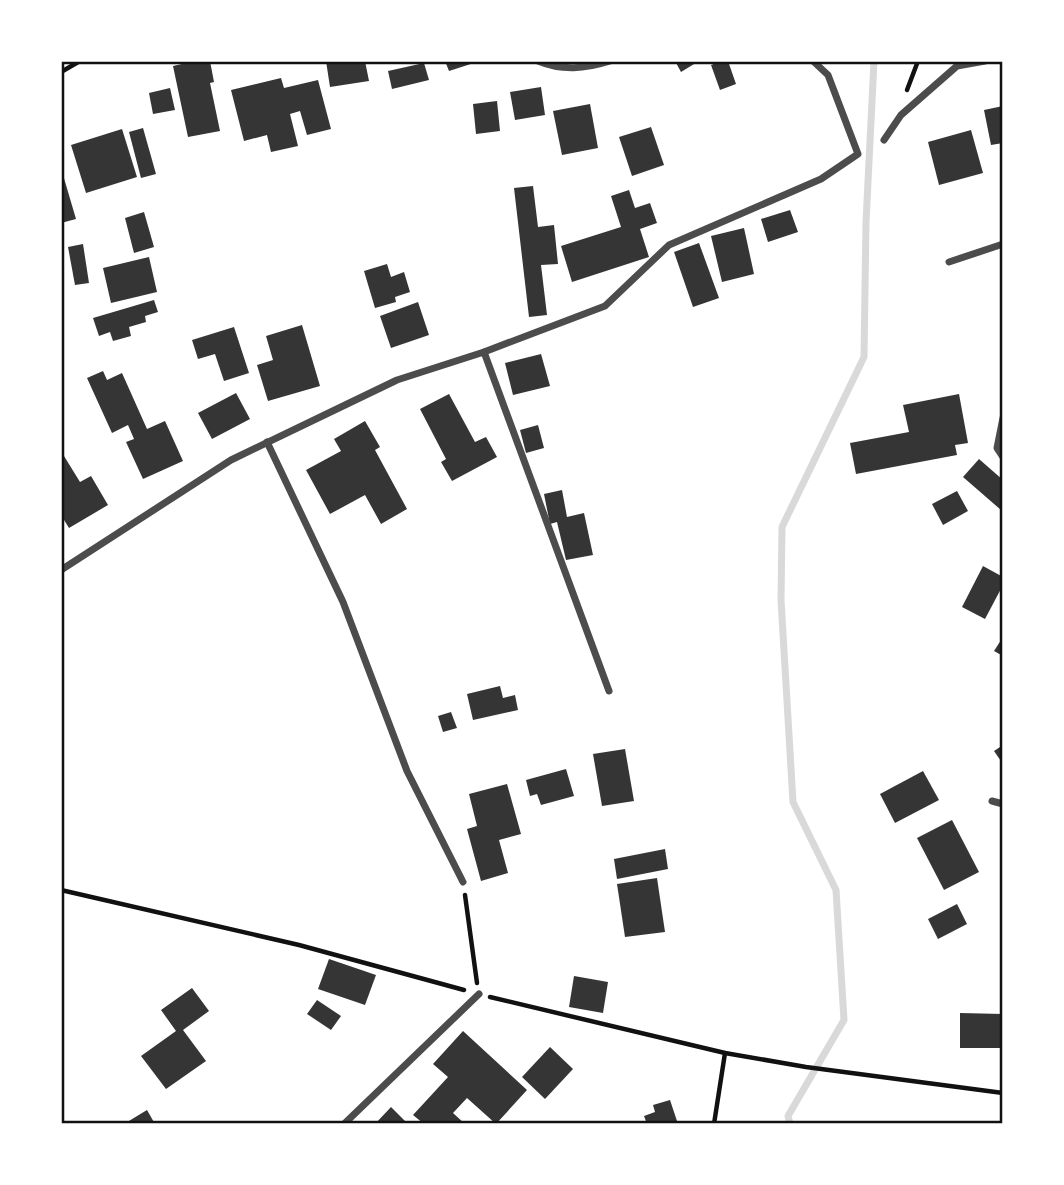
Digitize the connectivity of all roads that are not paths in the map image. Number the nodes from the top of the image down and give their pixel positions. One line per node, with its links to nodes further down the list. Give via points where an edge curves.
1 (538, 61): 2 (street, via 557,69)
2 (610, 61)
3 (813, 61): 8 (street, via 828,75 858,154 821,178 669,246 605,306)
4 (985, 61): 5 (street, via 957,66 901,115)
5 (884, 140)
6 (1003, 244): 7 (street)
7 (949, 262)
8 (484, 352): 10 (street, via 397,380); 13 (street)
9 (1003, 418): 11 (street, via 997,447)
10 (267, 442): 12 (street, via 231,460); 16 (street, via 343,602 407,771)
11 (1003, 457)
12 (61, 570)
13 (609, 691)
14 (992, 800): 15 (street)
15 (1003, 804)
16 (463, 883)
17 (479, 995): 18 (street)
18 (344, 1124)

